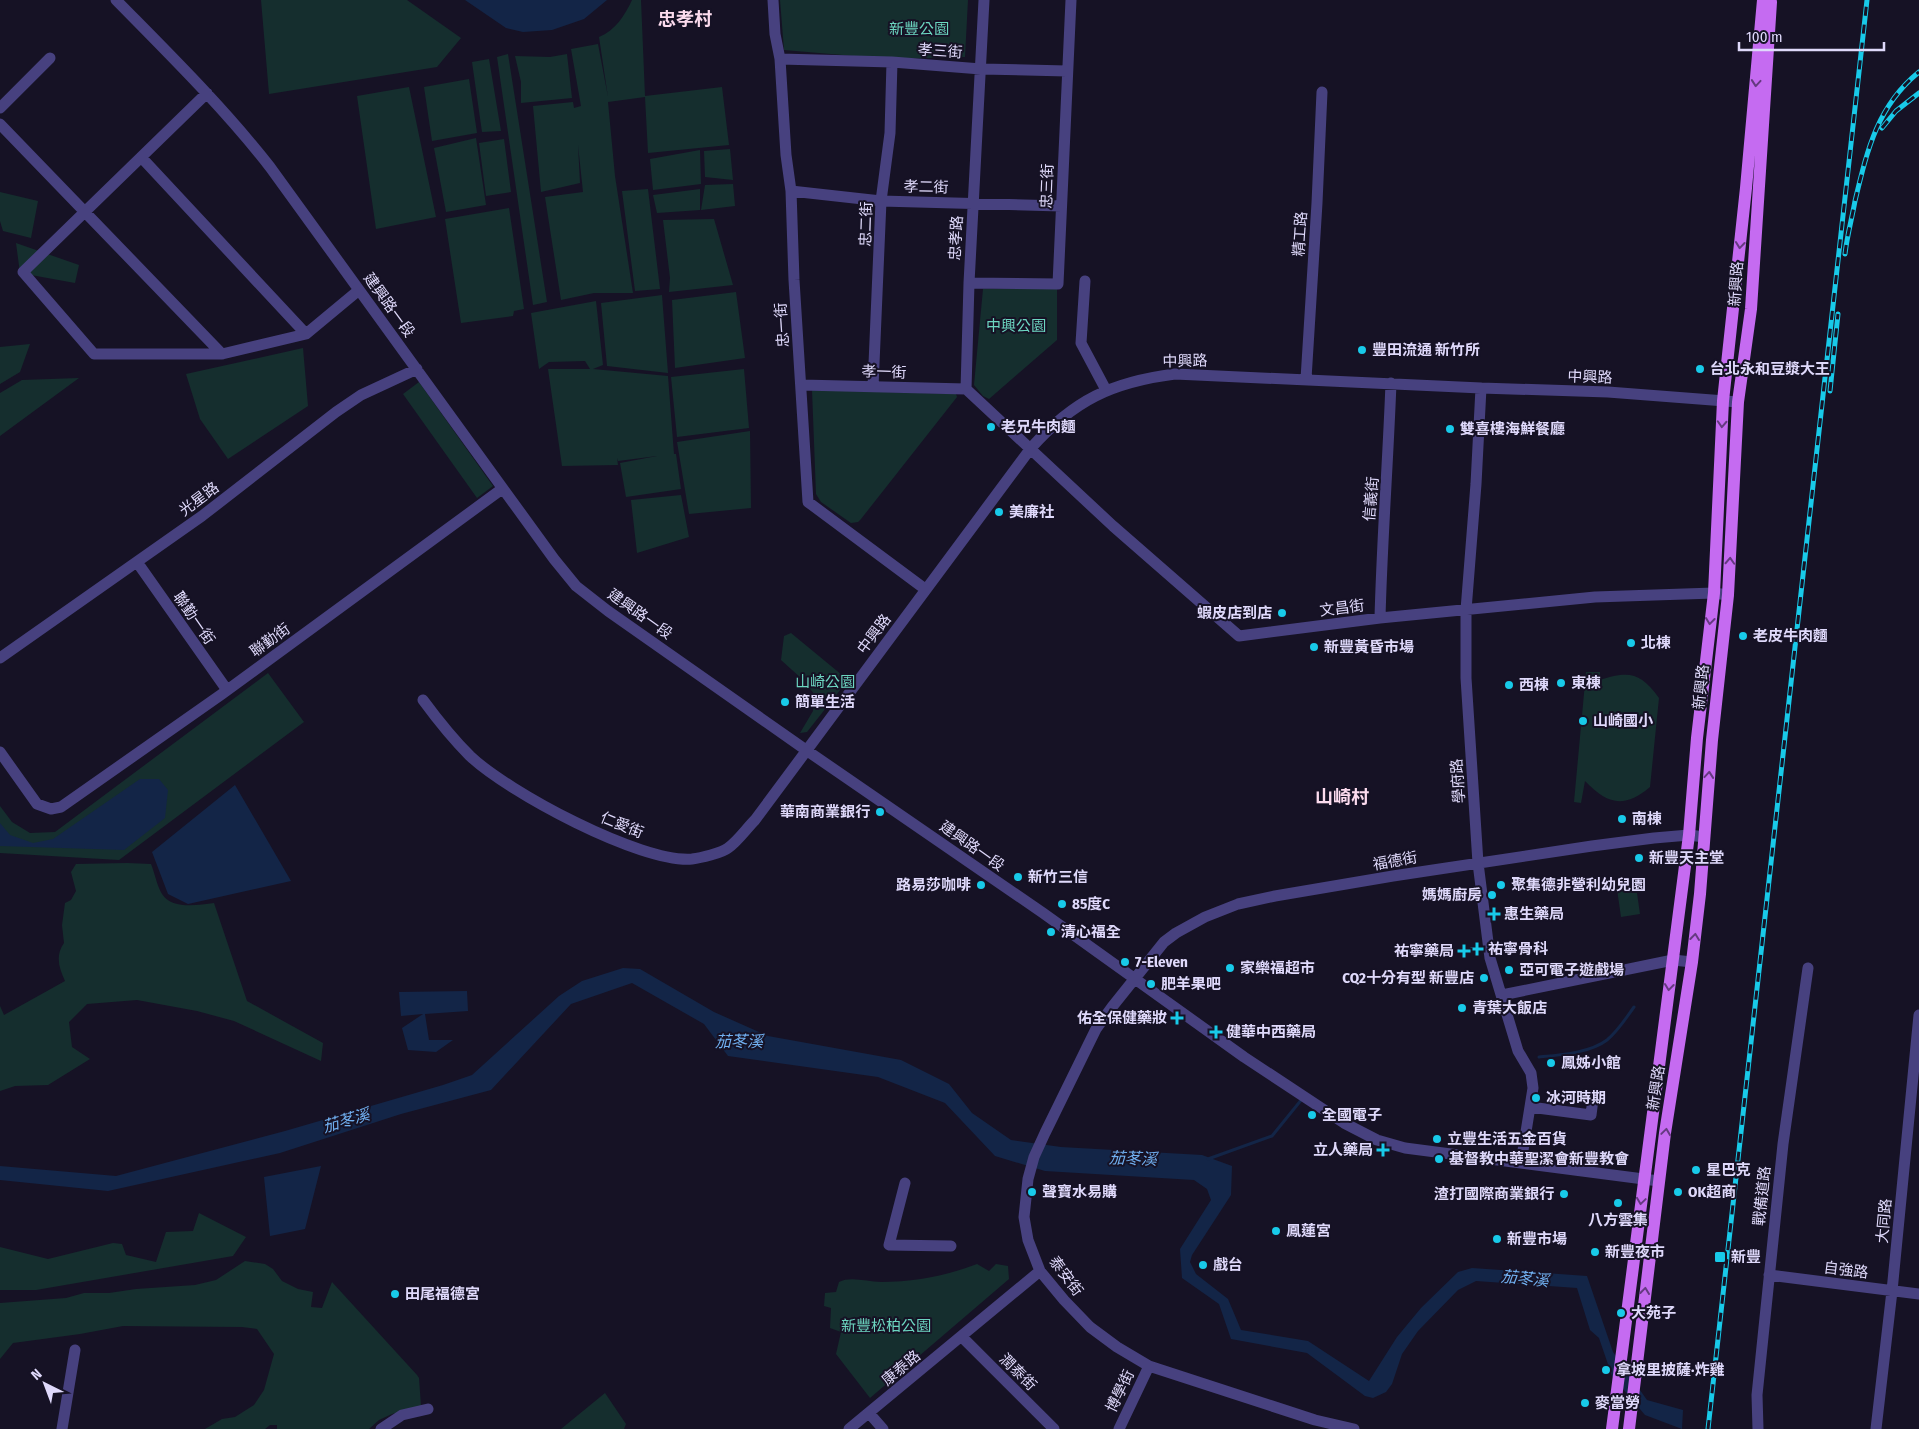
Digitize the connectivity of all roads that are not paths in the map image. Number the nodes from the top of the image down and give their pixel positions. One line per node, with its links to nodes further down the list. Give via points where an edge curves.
1 (116, 0): 13 (street, 建興路一段)
2 (773, 0): 8 (street, 忠一街)
3 (984, 0): 10 (street, 忠孝路)
4 (1071, 0): 11 (street, 忠三街)
5 (1763, 0): 35 (main road, 新興路, one-way to 35)
6 (1772, 0): 36 (main road, 新興路, via 1751,309)
7 (50, 58): 14 (street)
8 (780, 59): 9 (street, 孝三街); 17 (street, 忠一街)
9 (892, 62): 10 (street, 孝三街); 18 (street, 忠二街, via 890,133)
10 (981, 69): 11 (street, 孝三街); 19 (street, 忠孝路)
11 (1067, 71): 20 (street, 忠三街)
12 (1322, 92): 28 (street, 精工路)
13 (207, 93): 16 (street); 24 (street, 建興路一段, via 266,161)
14 (0, 108)
15 (0, 124): 21 (street)
16 (141, 157): 21 (street); 25 (street)
17 (791, 191): 18 (street, 孝二街); 30 (street, 忠一街)
18 (882, 201): 19 (street, 孝二街); 31 (street, 忠二街)
19 (973, 203): 20 (street, 孝二街); 23 (street, 忠孝路)
20 (1061, 206): 23 (street, 忠三街, via 1058,284)
21 (85, 212): 26 (street); 26 (street, via 23,272 94,354)
22 (1085, 281): 34 (street, via 1081,343)
23 (969, 283): 33 (street, 忠孝路)
24 (359, 290): 25 (street); 27 (street, 建興路一段)
25 (306, 334): 26 (street)
26 (222, 354)
27 (417, 369): 38 (street, 建興路一段); 39 (street, 光星路, via 361,395 336,412)
28 (1306, 379): 29 (street, 中興路); 34 (street, 中興路, via 1175,374 1138,380)
29 (1390, 383): 32 (street, 中興路); 44 (street, 信義街)
30 (802, 385): 31 (street, 孝一街); 40 (street, 忠一街, via 808,502)
31 (873, 387): 33 (street, 孝一街)
32 (1481, 388): 35 (street, 中興路, via 1608,392); 43 (street, 學府路)
33 (966, 389): 37 (street)
34 (1106, 390): 37 (street, 中興路, via 1068,412)
35 (1723, 401): 36 (street, 中興路); 41 (main road, 新興路, one-way to 41)
36 (1738, 402): 42 (main road, 新興路, one-way to 36)
37 (1031, 448): 40 (street, 中興路); 44 (street, 文昌街, via 1120,532 1239,636)
38 (502, 489): 46 (street, 聯勤街); 48 (street, 建興路一段, via 576,586)
39 (137, 562): 45 (street, 光星路); 46 (street, 聯勤一街)
40 (925, 589): 48 (street, 中興路)
41 (1714, 593): 42 (street, 文昌街); 43 (street, 文昌街, via 1596,597); 50 (main road, 新興路, one-way to 50)
42 (1728, 595): 51 (main road, 新興路, one-way to 42)
43 (1466, 610): 44 (street, 文昌街); 52 (street, 學府路, via 1466,678)
44 (1380, 618)
45 (0, 658)
46 (227, 690): 49 (street, 聯勤街, via 61,807 51,810 37,804)
47 (424, 700): 48 (street, 仁愛街, via 469,755 490,772 570,819 614,839 673,858 692,859 728,849 755,820)
48 (806, 750): 56 (street, 建興路一段, via 1043,913)
49 (0, 752)
50 (1688, 835): 51 (street, 福德街); 52 (street, 福德街, via 1642,838); 53 (main road, 新興路)
51 (1704, 837): 54 (main road, 新興路, one-way to 51)
52 (1478, 863): 56 (street, 福德街, via 1238,904 1176,933 1164,942); 57 (street, 學府路, via 1490,958)
53 (1673, 960): 54 (street); 57 (street); 62 (main road, 新興路, one-way to 62)
54 (1692, 962): 63 (main road, 新興路, one-way to 54)
55 (1808, 968): 67 (street, 戰備道路, via 1783,1144)
56 (1134, 980): 61 (street, 建興路一段, via 1344,1123 1377,1140 1405,1148); 66 (street, 泰安街, via 1096,1029 1034,1157 1024,1217 1028,1240)
57 (1502, 995): 60 (street, 學府路, via 1518,1051 1531,1073)
58 (1919, 1014): 68 (street, 大同路)
59 (1593, 1098): 60 (street, via 1591,1115)
60 (1530, 1107): 61 (street, 學府路)
61 (1521, 1163): 62 (street, 建興路一段)
62 (1644, 1178): 63 (street, 建興路一段); 83 (main road, 新興路, one-way to 83)
63 (1659, 1181): 84 (main road, 新興路, one-way to 63)
64 (905, 1184): 65 (street, via 889,1245)
65 (952, 1246)
66 (1040, 1271): 70 (street, 康泰路); 72 (street, 泰安街, via 1090,1327)
67 (1770, 1275): 68 (street, 自強路); 85 (street, 戰備道路, via 1757,1395)
68 (1892, 1291): 69 (street, 自強路); 86 (street, 大同路)
69 (1919, 1294)
70 (962, 1336): 74 (street, 康泰路); 80 (street, 潤泰街)
71 (75, 1350): 76 (street)
72 (1149, 1366): 75 (street, 泰安街); 81 (street, 博學街)
73 (428, 1410): 77 (street, via 402,1416)
74 (868, 1414): 78 (street, 康泰路); 79 (street)
75 (1314, 1425): 82 (street, 泰安街)
76 (62, 1429)
77 (381, 1429)
78 (849, 1429)
79 (883, 1429)
80 (1054, 1429)
81 (1119, 1429)
82 (1354, 1429)
83 (1612, 1429)
84 (1629, 1429)
85 (1758, 1429)
86 (1876, 1429)

